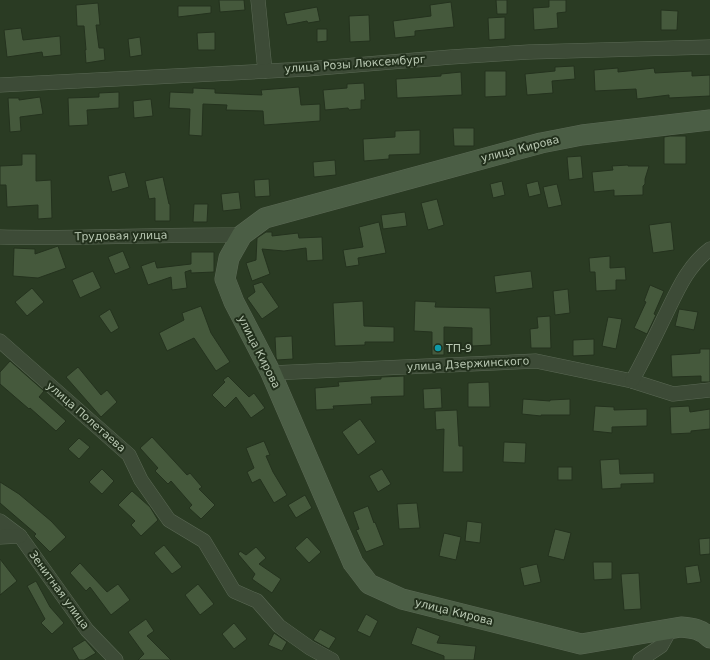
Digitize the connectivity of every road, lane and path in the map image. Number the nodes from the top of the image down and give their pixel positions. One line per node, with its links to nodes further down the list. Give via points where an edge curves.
1 (258, 0): 3 (street)
2 (710, 47): 3 (street, улица Розы Люксембург, via 506,54)
3 (265, 71): 4 (street, улица Розы Люксембург)
4 (0, 86)
5 (710, 120): 6 (main road, улица Кирова, via 582,135 541,143 265,218)
6 (242, 236): 7 (street, Трудовая улица, via 195,234); 10 (main road, улица Кирова, via 229,258 225,279)
7 (0, 237)
8 (710, 248): 11 (street, via 699,257 679,286)
9 (0, 341): 19 (street, улица Полетаева, via 129,455 141,480 169,520 204,541 234,591 257,601 279,626)
10 (270, 373): 11 (street, улица Дзержинского, via 536,361); 16 (main road, улица Кирова, via 353,562 369,584 402,599 581,644)
11 (632, 381): 12 (street, улица Дзержинского, via 674,394)
12 (710, 390)
13 (0, 521): 14 (street, Зенитная улица)
14 (20, 536): 15 (street); 18 (street, Зенитная улица, via 87,630)
15 (0, 537)
16 (671, 628): 17 (main road, улица Кирова, via 695,628); 20 (street, via 661,646)
17 (708, 633)
18 (116, 660)
19 (332, 660)
20 (640, 660)

